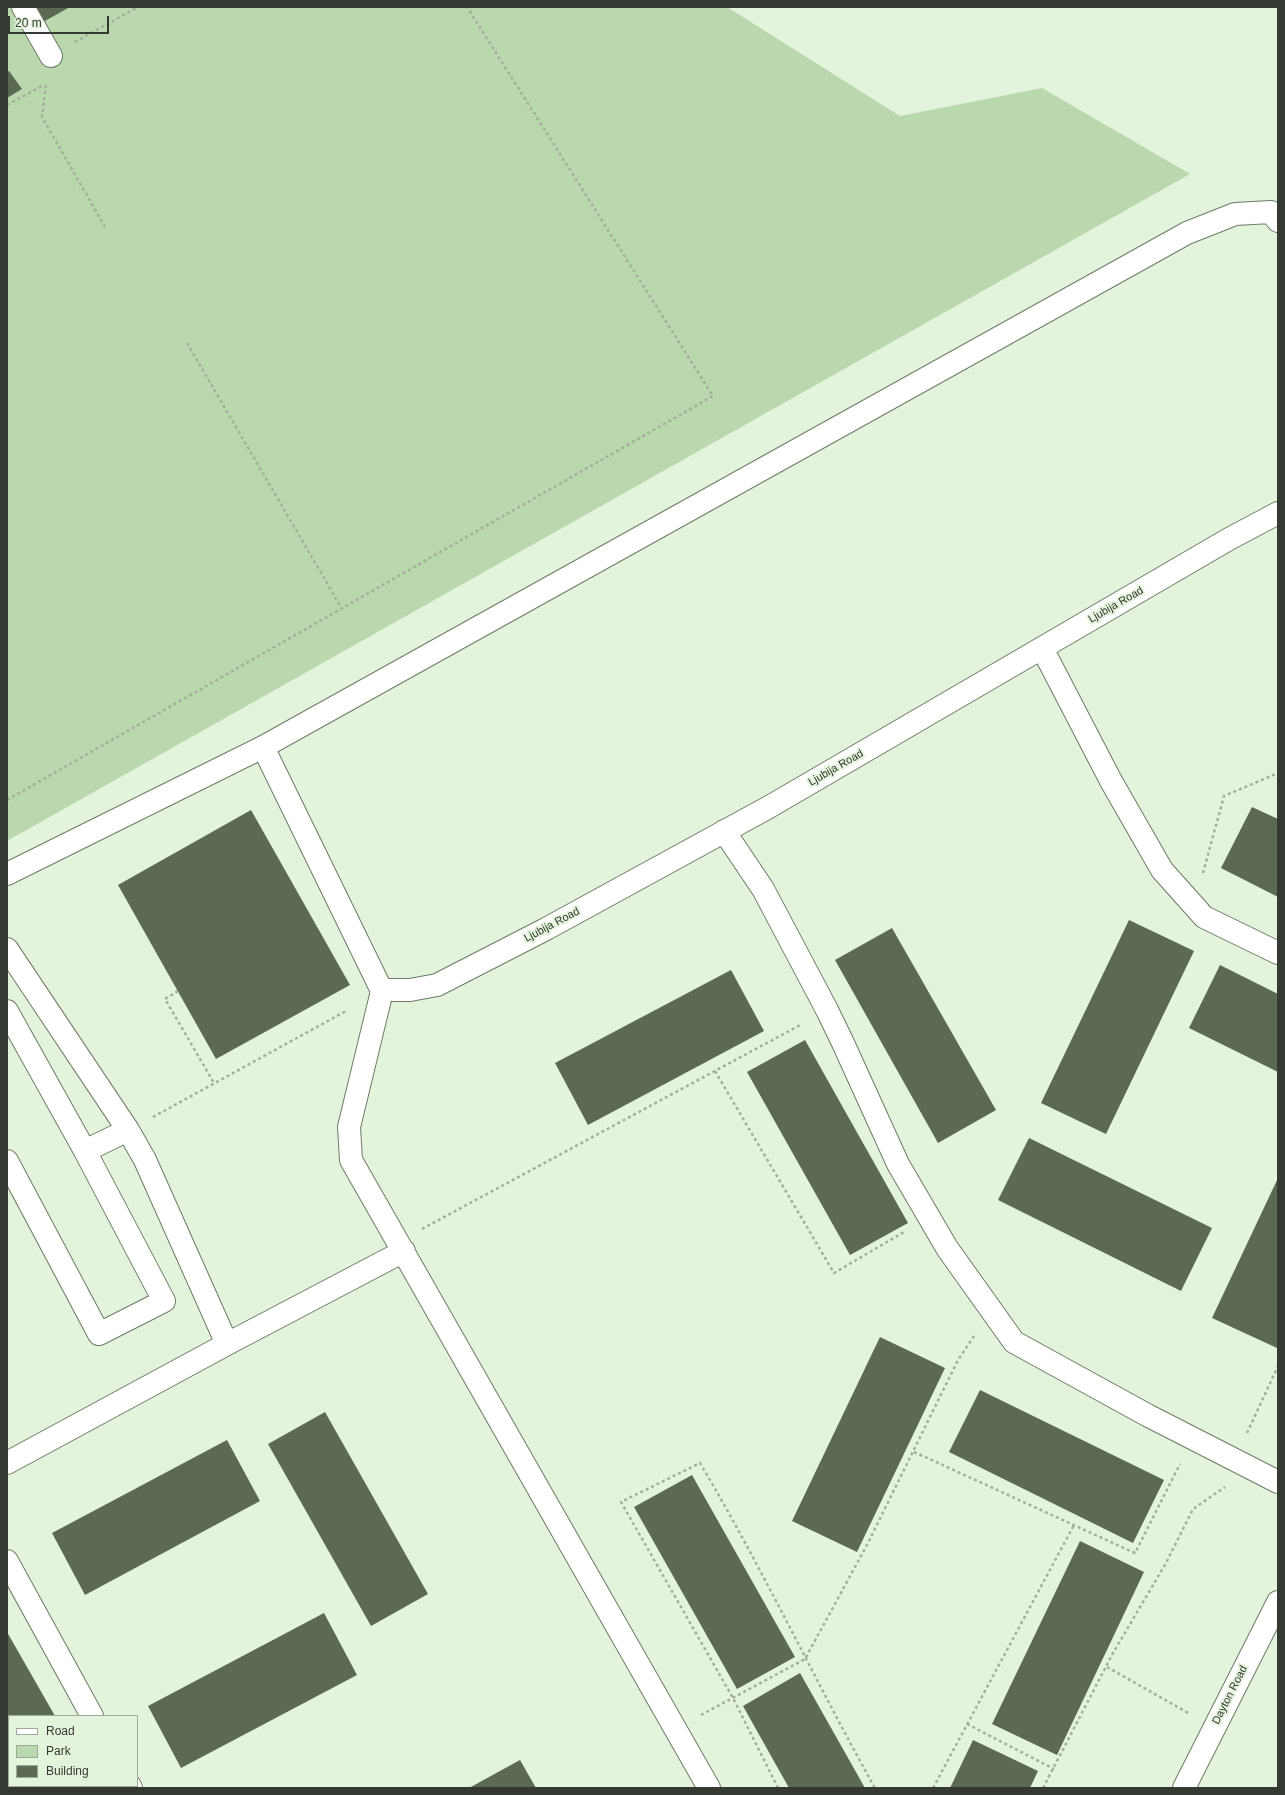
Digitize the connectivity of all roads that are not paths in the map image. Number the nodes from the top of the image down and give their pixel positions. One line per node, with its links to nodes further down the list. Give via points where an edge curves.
1 (23, 7): 2 (lane)
2 (51, 56)
3 (1278, 221): 6 (lane, via 1271,212 1235,214 1187,233)
4 (1278, 513): 5 (lane, Ljubija Road)
5 (1042, 648): 7 (lane, Ljubija Road); 10 (lane, via 1111,781 1162,870 1204,918)
6 (263, 747): 8 (lane); 11 (lane)
7 (724, 831): 11 (lane, Ljubija Road, via 546,929 437,985 410,990); 19 (lane, via 763,889 827,1010 898,1164 947,1248 1014,1342 1192,1439)
8 (7, 874)
9 (7, 949): 13 (lane)
10 (1278, 953)
11 (382, 991): 16 (lane, via 349,1127 351,1160)
12 (7, 1011): 14 (lane)
13 (128, 1130): 14 (lane); 17 (lane, via 145,1160)
14 (85, 1151): 15 (lane, via 164,1301 99,1334)
15 (7, 1161)
16 (401, 1246): 17 (lane); 23 (lane)
17 (226, 1344): 18 (lane)
18 (7, 1463)
19 (1278, 1482)
20 (7, 1561): 22 (lane)
21 (1278, 1602): 24 (lane, Dayton Road)
22 (91, 1715)
23 (709, 1788)
24 (1184, 1788)

